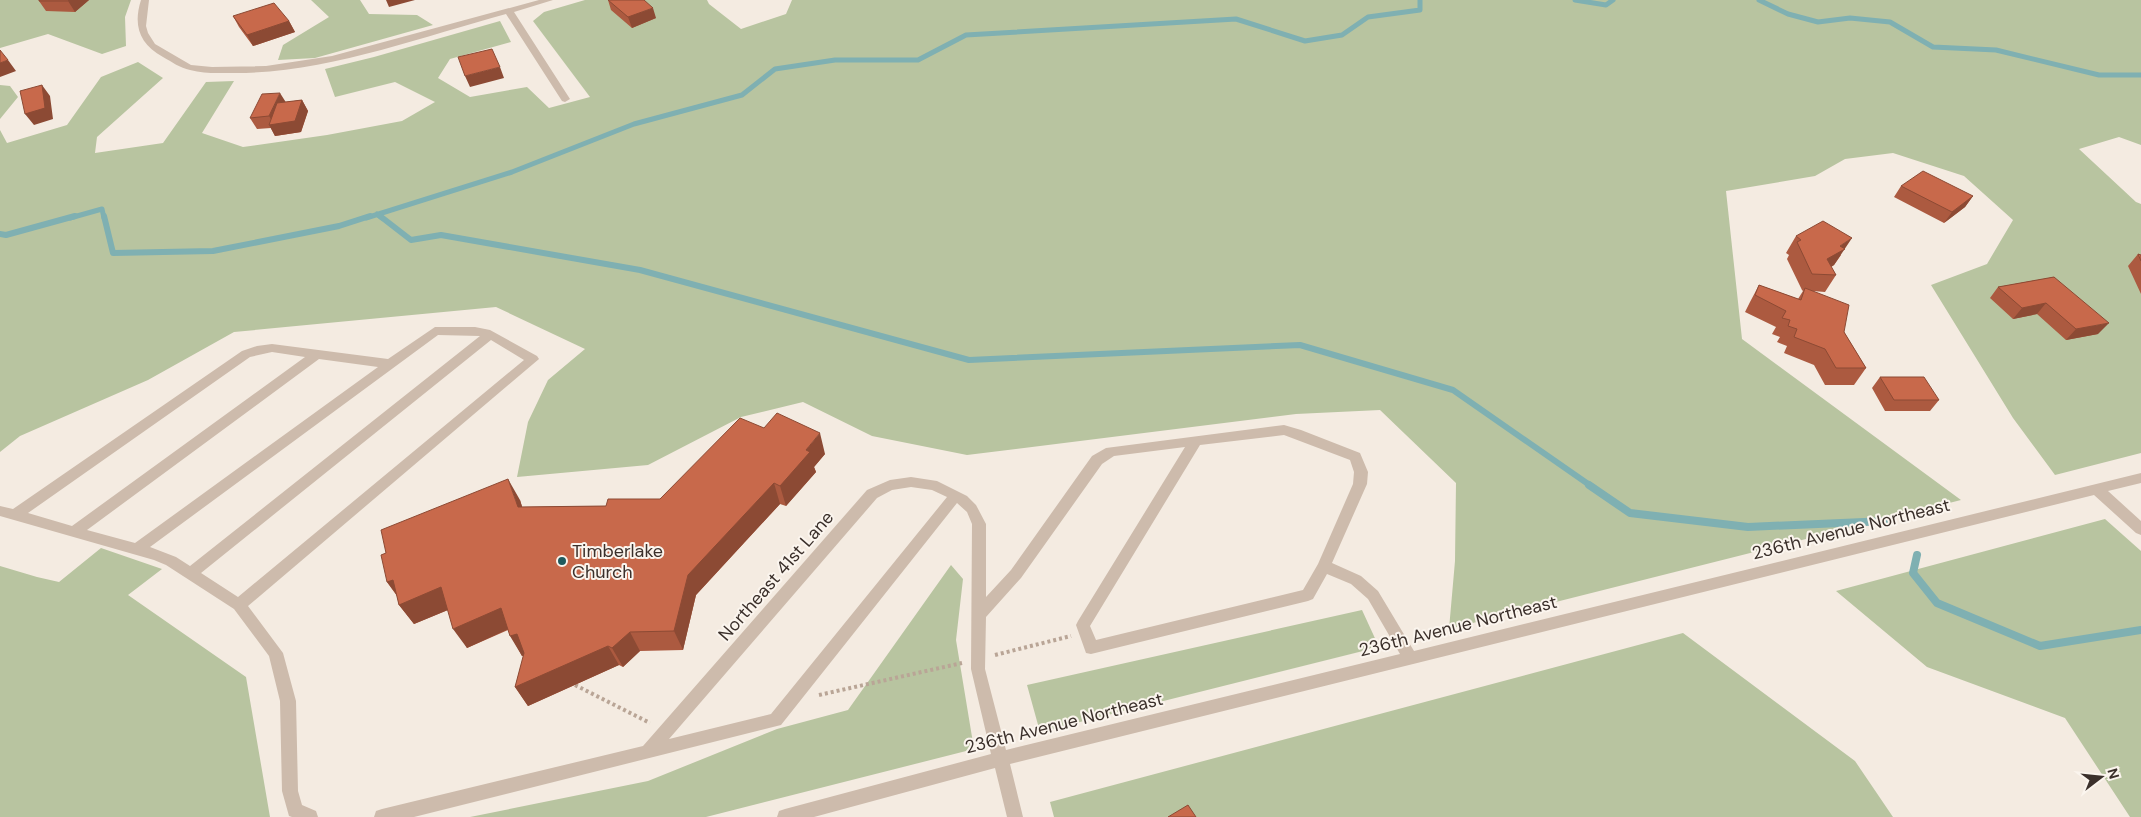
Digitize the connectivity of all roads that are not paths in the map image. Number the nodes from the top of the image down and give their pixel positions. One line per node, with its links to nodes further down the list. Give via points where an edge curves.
1 (145, 0): 3 (street, via 140,16 145,36 154,50 188,67 211,70 252,71 316,62)
2 (549, 0): 3 (street)
3 (509, 12): 4 (street)
4 (565, 99)
5 (490, 334): 7 (street, via 435,331); 18 (street); 19 (street, via 533,359)
6 (317, 354): 7 (street); 13 (street, via 266,348 246,354); 15 (street)
7 (389, 364): 16 (street)
8 (1196, 440): 17 (street, via 1284,430 1355,457 1361,472 1360,484); 17 (street, via 1083,625 1091,648 1308,595); 20 (street, via 1111,451 1097,460 1016,574)
9 (2141, 478): 10 (street, 236th Avenue Northeast)
10 (2097, 489): 14 (street); 21 (street, 236th Avenue Northeast)
11 (956, 495): 20 (street, Northeast 41st Lane, via 971,508 979,524); 22 (street, via 776,720); 22 (street, Northeast 41st Lane, via 938,486 911,482 890,485 872,494)
12 (0, 511): 13 (street)
13 (15, 515): 15 (street)
14 (2141, 529)
15 (75, 531): 16 (street)
16 (137, 549): 18 (street, via 164,558)
17 (1324, 566): 21 (street, via 1356,580 1373,594)
18 (190, 574): 19 (street)
19 (239, 606): 24 (street, via 276,653 288,700 290,791 296,810)
20 (978, 616): 23 (street, Northeast 41st Lane, via 978,669)
21 (1410, 658): 23 (street, 236th Avenue Northeast)
22 (648, 752): 25 (street)
23 (1000, 759): 26 (street, 236th Avenue Northeast); 27 (street, Northeast 41st Lane)
24 (310, 817)
25 (382, 817)
26 (785, 817)
27 (1015, 817)

